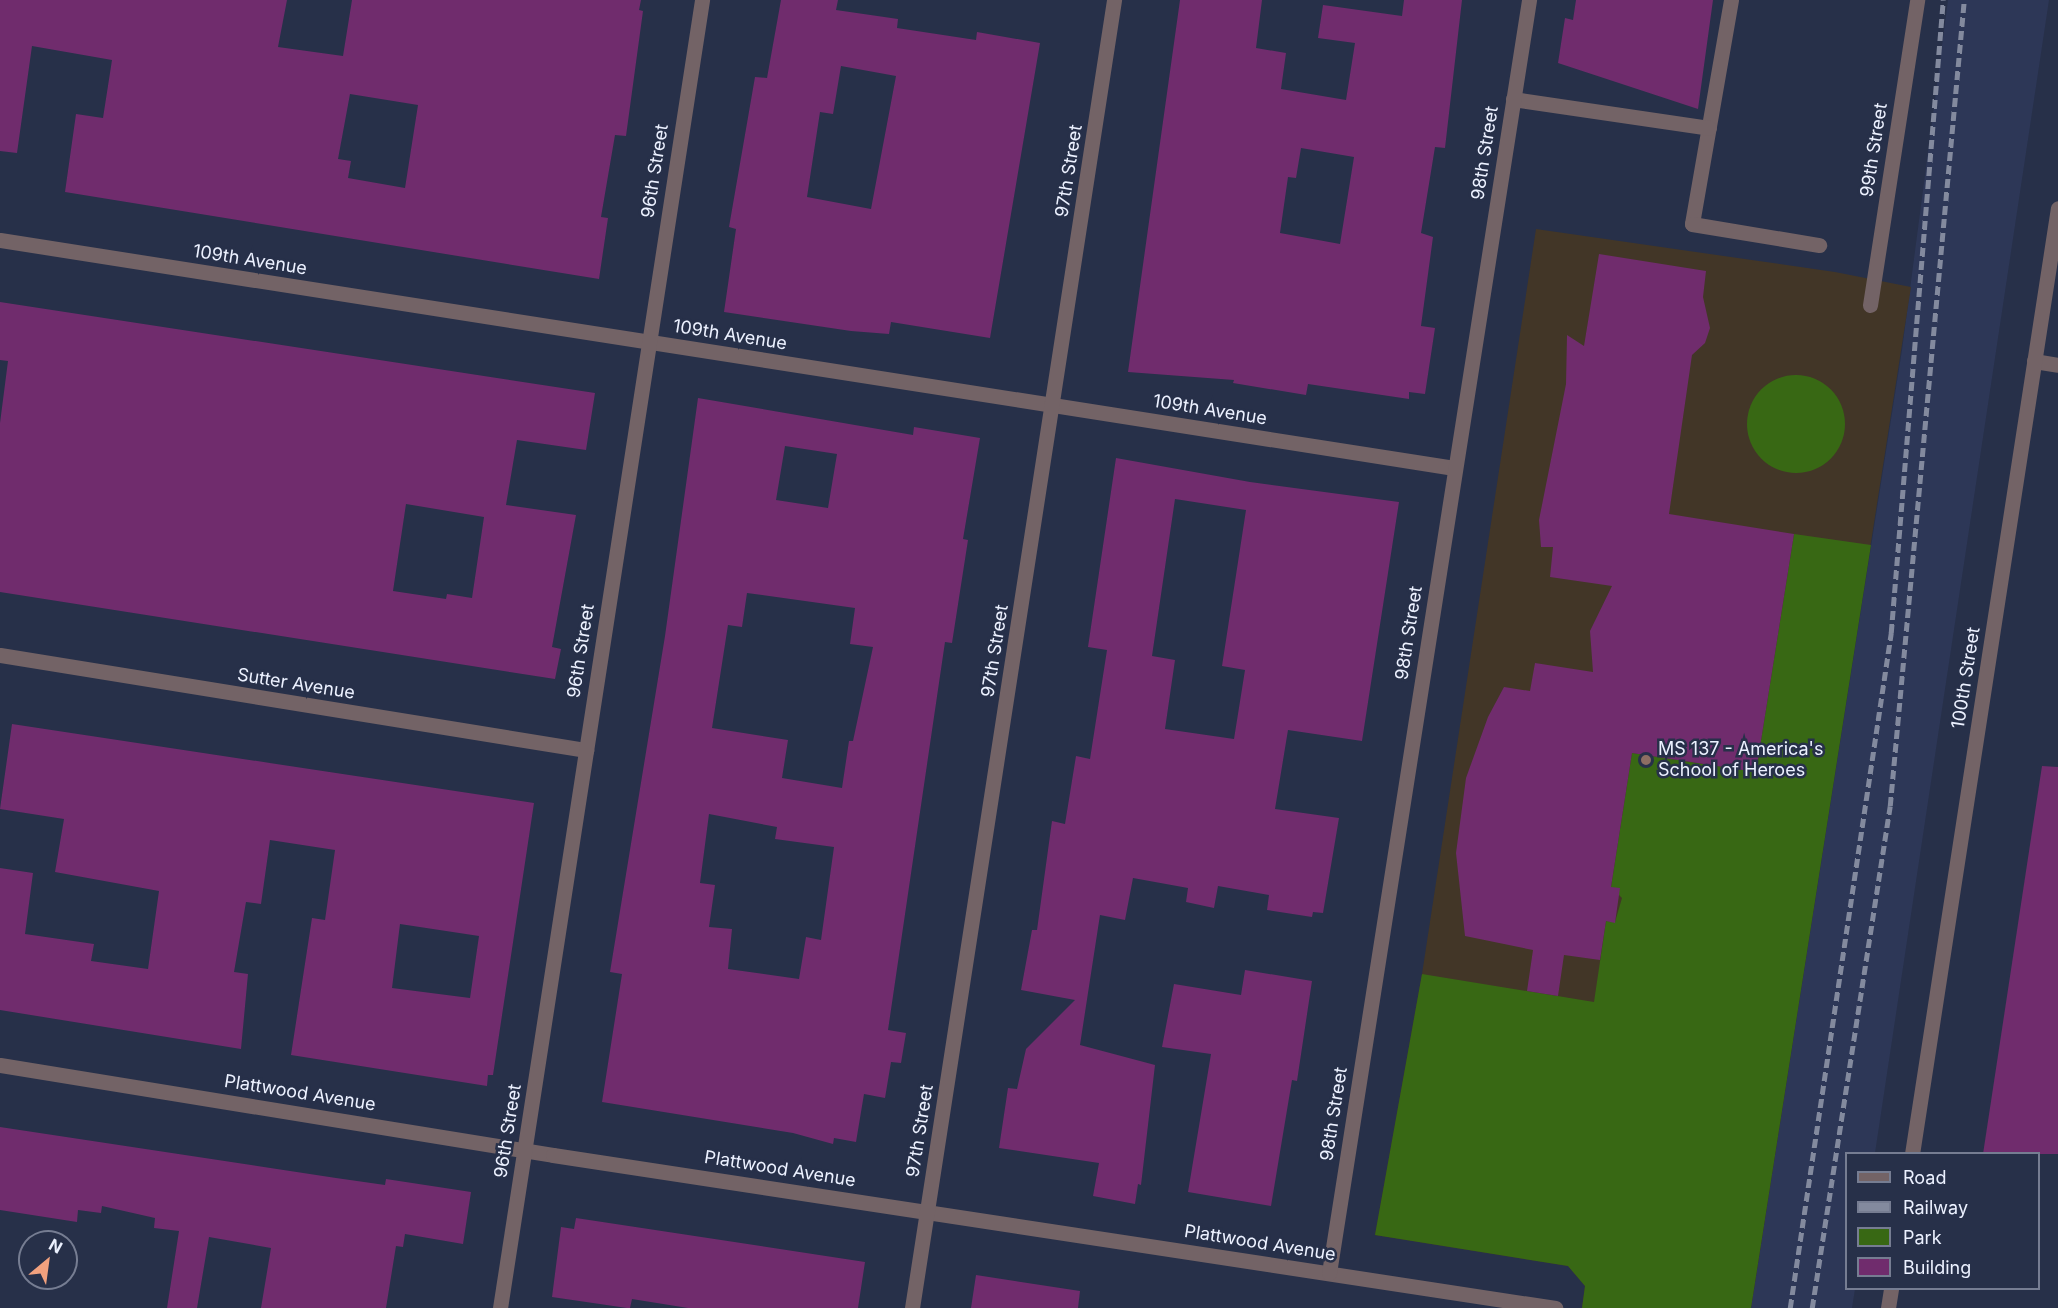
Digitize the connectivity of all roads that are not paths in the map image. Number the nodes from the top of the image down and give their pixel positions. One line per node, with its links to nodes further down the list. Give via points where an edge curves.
1 (702, 0): 12 (street, 96th Street)
2 (1114, 0): 15 (street, 97th Street)
3 (1529, 0): 6 (street, 98th Street)
4 (1731, 0): 7 (street)
5 (1917, 0): 11 (street, 99th Street)
6 (1513, 99): 7 (street); 16 (street, 98th Street)
7 (1709, 129): 10 (street, via 1692,224)
8 (2058, 208): 13 (street, 100th Street)
9 (0, 240): 12 (street, 109th Avenue)
10 (1819, 245)
11 (1870, 305)
12 (648, 342): 15 (street, 109th Avenue); 18 (street, 96th Street)
13 (2034, 361): 14 (street); 21 (street, 100th Street)
14 (2058, 366)
15 (1053, 406): 16 (street, 109th Avenue); 22 (street, 97th Street)
16 (1454, 468): 23 (street, 98th Street)
17 (0, 656): 18 (street, Sutter Avenue)
18 (586, 750): 20 (street, 96th Street)
19 (0, 1065): 20 (street, Plattwood Avenue)
20 (525, 1150): 22 (street, Plattwood Avenue); 25 (street, 96th Street)
21 (1912, 1152)
22 (927, 1212): 23 (street, Plattwood Avenue); 26 (street, 97th Street)
23 (1329, 1273): 27 (street, Plattwood Avenue)
24 (1891, 1290): 28 (street)
25 (500, 1308)
26 (912, 1308)
27 (1555, 1308)
28 (1888, 1308)

